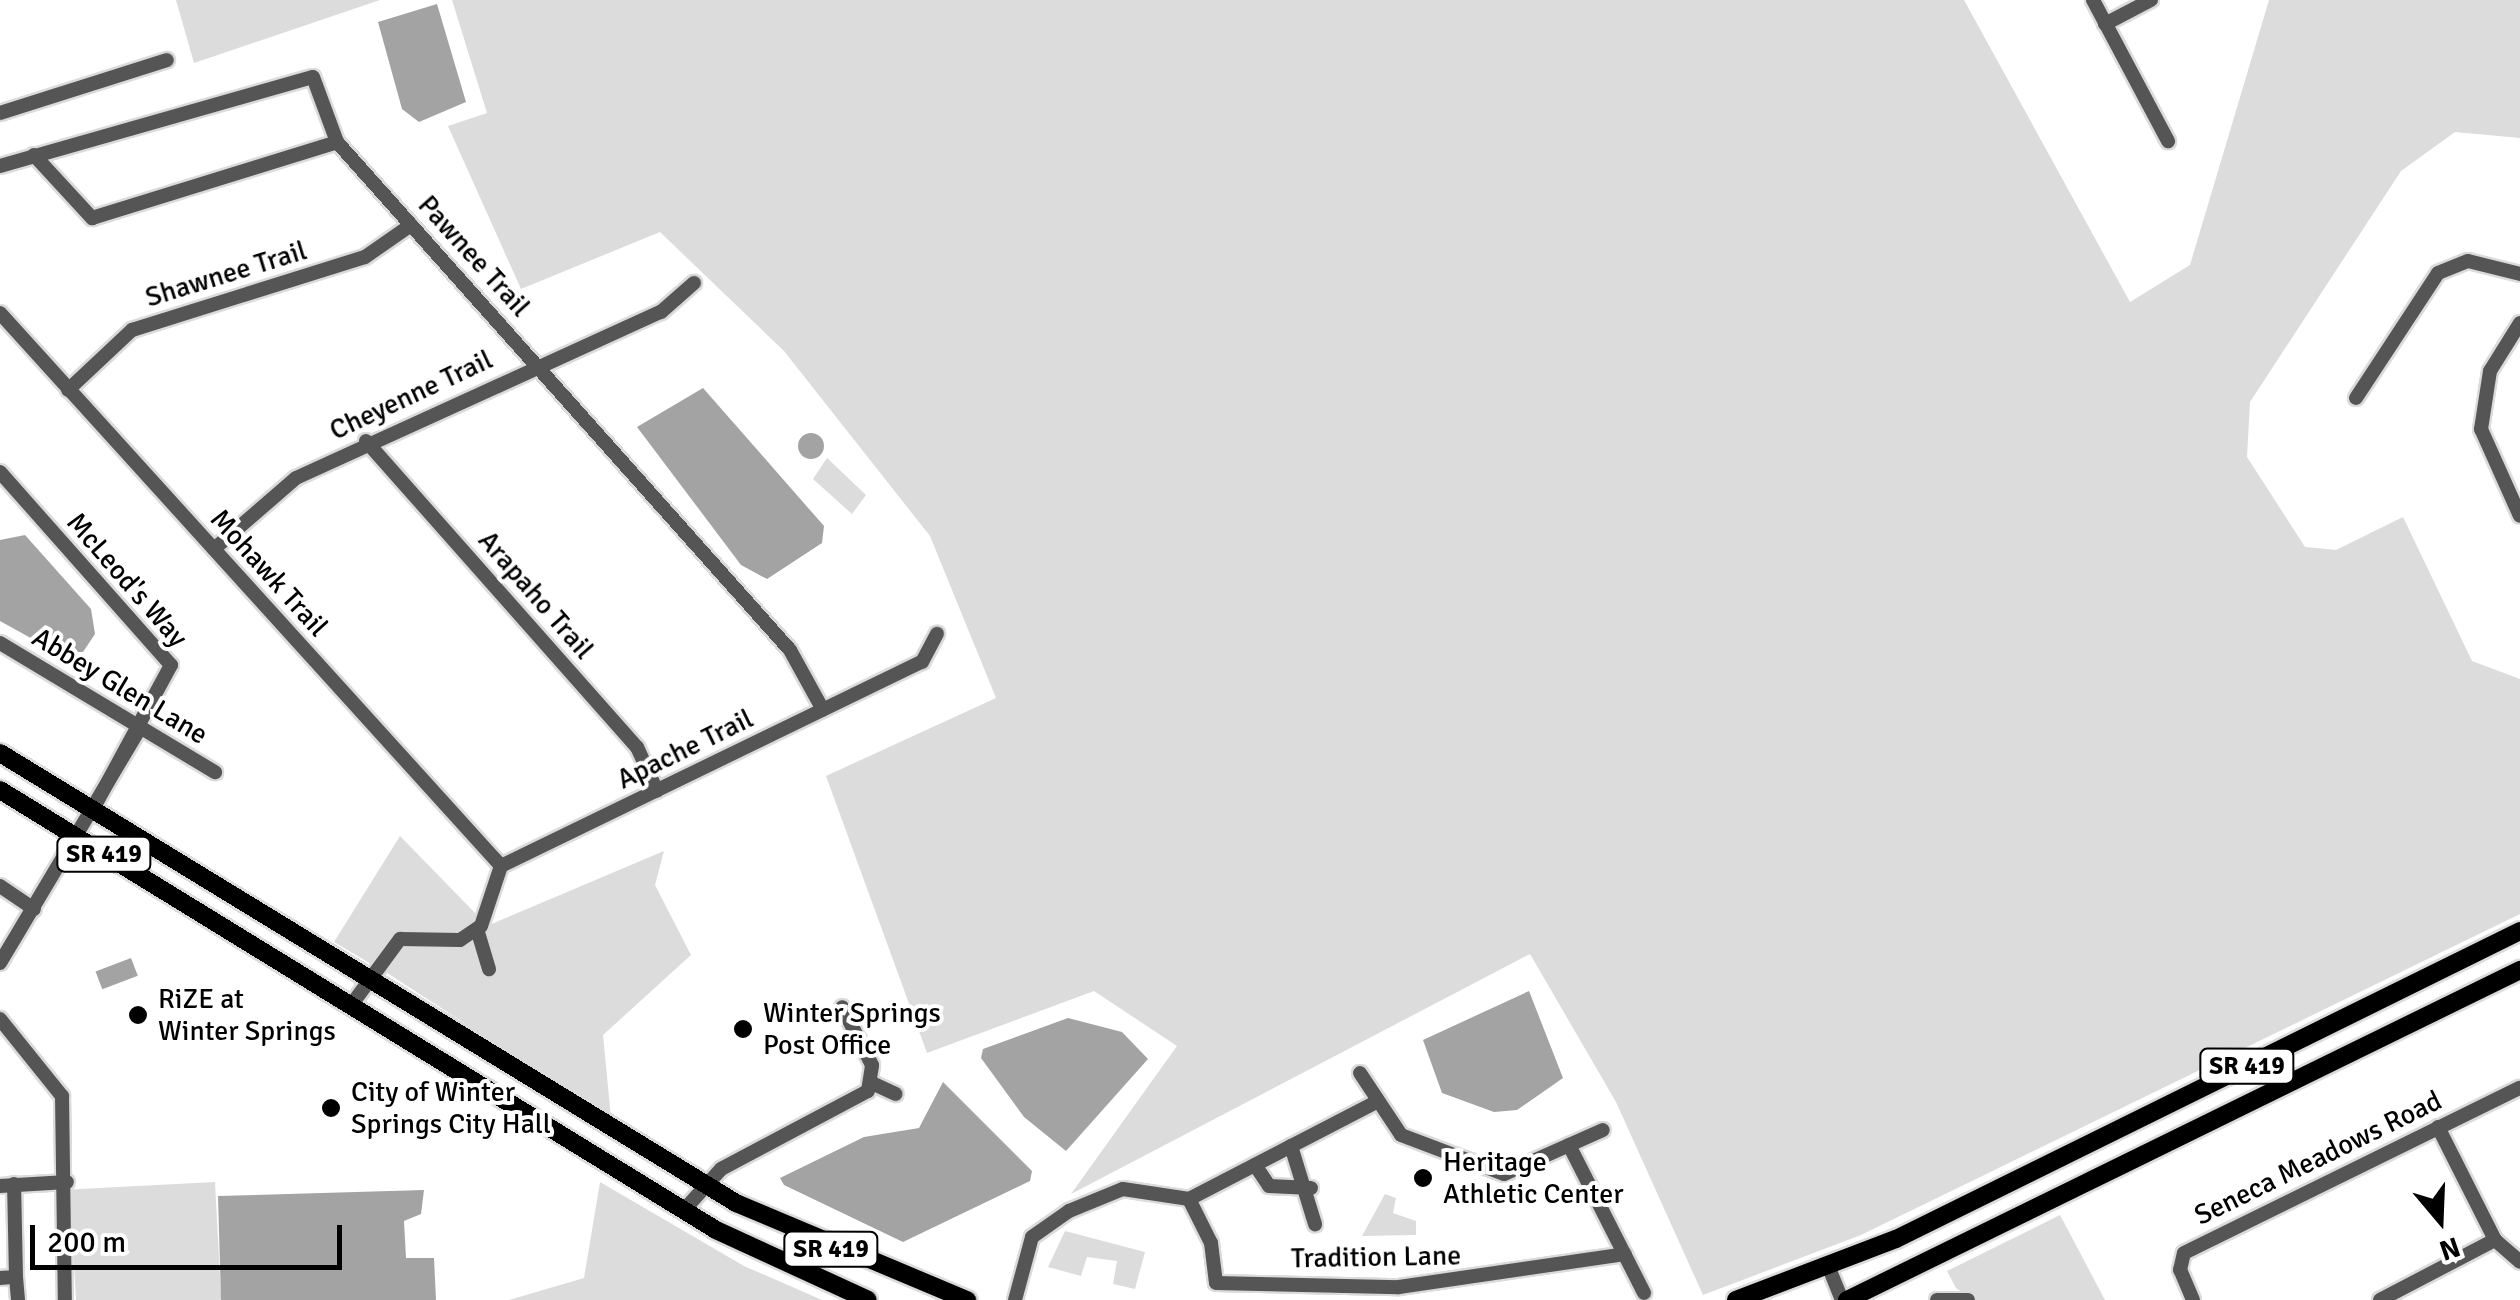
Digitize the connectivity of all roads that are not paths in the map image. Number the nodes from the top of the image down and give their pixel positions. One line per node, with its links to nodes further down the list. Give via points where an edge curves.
1 (2093, 0): 3 (street)
2 (2151, 0): 3 (street)
3 (2105, 24): 6 (street)
4 (167, 60): 5 (street)
5 (0, 112)
6 (2168, 141)
7 (338, 142): 8 (street, via 92,218); 8 (street, Pawnee Trail, via 313,77 292,77); 10 (street, Pawnee Trail)
8 (34, 155): 9 (street, Pawnee Trail)
9 (0, 166)
10 (411, 224): 15 (street, Pawnee Trail); 16 (street, Shawnee Trail, via 365,257 132,330)
11 (2520, 274): 17 (street, via 2468,261 2438,272)
12 (694, 283): 15 (street, Cheyenne Trail, via 686,299)
13 (0, 314): 16 (street, Mohawk Trail)
14 (2520, 323): 20 (street, via 2490,370 2481,429)
15 (538, 364): 18 (street, Cheyenne Trail); 24 (street, Pawnee Trail, via 790,650)
16 (68, 390): 21 (street, Mohawk Trail)
17 (2356, 398)
18 (366, 441): 21 (street, Cheyenne Trail, via 296,478); 29 (street, Arapaho Trail, via 636,747)
19 (0, 472): 25 (street, McLeod's Way, via 171,664)
20 (2520, 516)
21 (214, 549): 32 (street, Mohawk Trail)
22 (936, 634): 24 (street, Apache Trail, via 922,662)
23 (0, 643): 25 (street, Abbey Glen Lane)
24 (822, 710): 29 (street, Apache Trail)
25 (140, 728): 27 (street, Abbey Glen Lane); 30 (street, McLeod's Way)
26 (0, 753): 30 (main road, SR 419)
27 (215, 772)
28 (0, 790): 31 (main road, SR 419)
29 (657, 790): 32 (street, Apache Trail)
30 (93, 809): 31 (street, McLeod's Way); 40 (main road, SR 419)
31 (78, 838): 34 (street, McLeod's Way); 41 (main road, SR 419)
32 (502, 866): 35 (street)
33 (0, 886): 34 (street)
34 (34, 909): 37 (street, McLeod's Way)
35 (477, 929): 38 (street); 40 (street, via 444,942 400,939)
36 (2520, 932): 64 (main road, SR 419)
37 (0, 963)
38 (489, 969)
39 (2520, 970): 73 (main road, SR 419)
40 (370, 976): 41 (street); 55 (main road, SR 419)
41 (352, 1004): 59 (main road, SR 419)
42 (842, 1007): 45 (street)
43 (0, 1018): 54 (street, via 59,1084)
44 (1360, 1074): 48 (street)
45 (872, 1083): 47 (street); 55 (street)
46 (2520, 1088): 49 (street, Seneca Meadows Road)
47 (896, 1094)
48 (1376, 1102): 51 (street, via 1402,1135 1504,1174); 52 (street)
49 (2438, 1127): 61 (street); 76 (street, Seneca Meadows Road, via 2184,1253 2180,1270)
50 (1603, 1130): 51 (street)
51 (1569, 1145): 62 (street)
52 (1291, 1146): 53 (street); 57 (street)
53 (1254, 1165): 57 (street, via 1269,1186); 58 (street)
54 (67, 1182): 56 (street); 68 (street)
55 (701, 1183): 59 (street); 70 (main road, SR 419, via 824,1246)
56 (7, 1185): 65 (street)
57 (1311, 1188): 60 (street)
58 (1188, 1199): 62 (street, Tradition Lane, via 1210,1242 1216,1283 1399,1288); 71 (street, via 1123,1189 1059,1217 1032,1237)
59 (684, 1210): 69 (main road, SR 419)
60 (1314, 1224)
61 (2494, 1240): 63 (street); 77 (street)
62 (1625, 1254): 66 (street)
63 (2520, 1262)
64 (1828, 1268): 72 (main road, SR 419); 73 (street)
65 (8, 1277): 67 (street)
66 (1644, 1293)
67 (18, 1300)
68 (66, 1300)
69 (868, 1300)
70 (967, 1300)
71 (1016, 1300)
72 (1736, 1300)
73 (1844, 1300)
74 (1937, 1300): 75 (street)
75 (1968, 1300)
76 (2193, 1300)
77 (2380, 1300)

